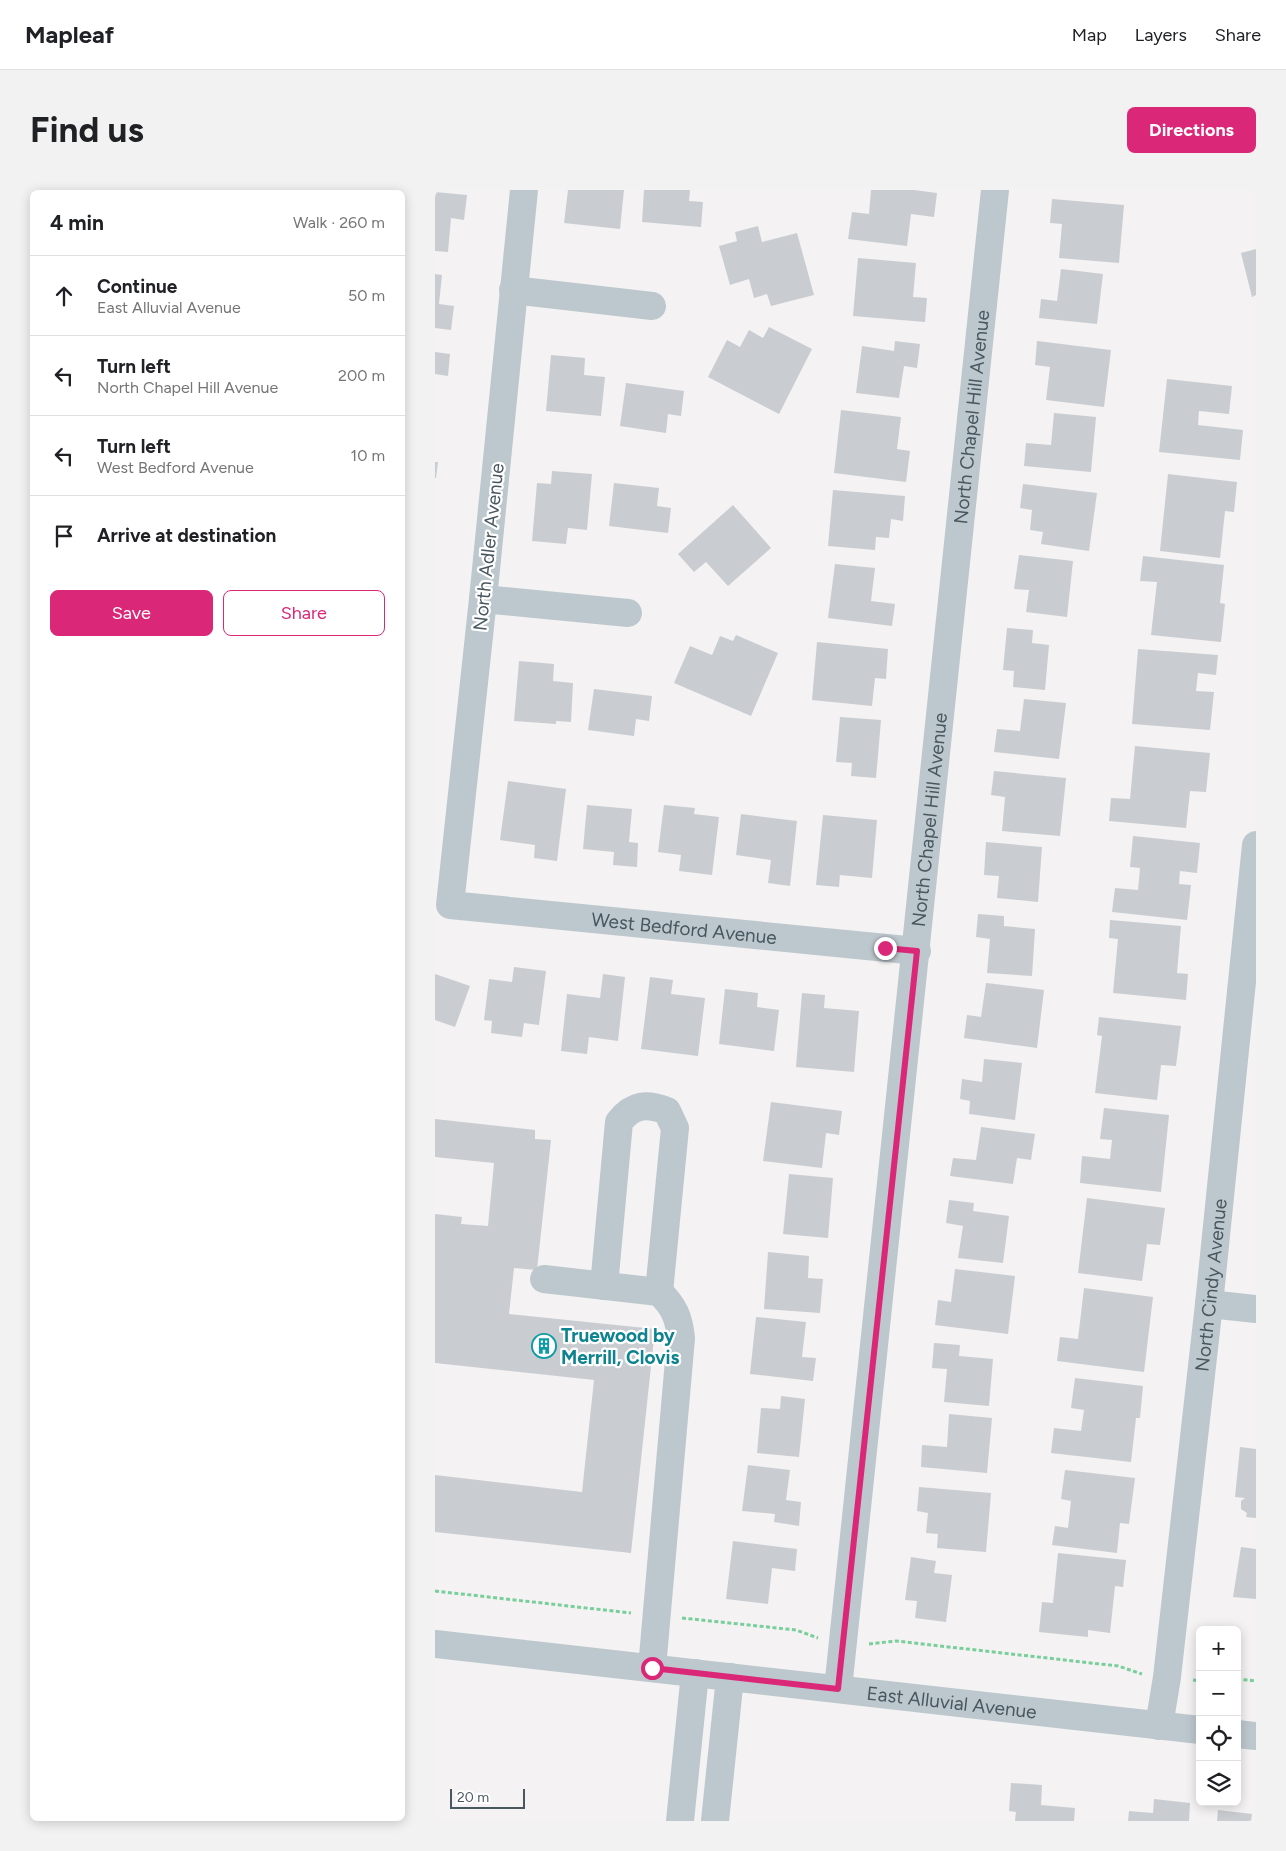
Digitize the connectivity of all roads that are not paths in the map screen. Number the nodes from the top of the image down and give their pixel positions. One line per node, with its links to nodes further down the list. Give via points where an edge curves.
1 (524, 190): 3 (street, North Adler Avenue)
2 (995, 190): 9 (street, North Chapel Hill Avenue)
3 (513, 290): 4 (street); 5 (street, North Adler Avenue)
4 (652, 306)
5 (483, 599): 6 (street); 8 (street, North Adler Avenue)
6 (629, 613)
7 (1256, 845): 10 (street, North Cindy Avenue)
8 (450, 905): 9 (street, West Bedford Avenue)
9 (917, 951): 20 (street, North Chapel Hill Avenue)
10 (1248, 994): 14 (street, North Cindy Avenue)
11 (545, 1279): 12 (street)
12 (604, 1286): 13 (street); 13 (street, via 619,1122 627,1111 654,1106 667,1111 675,1128)
13 (659, 1292): 17 (street, via 671,1304 679,1320 681,1338)
14 (1209, 1304): 15 (street); 21 (street, North Cindy Avenue)
15 (1256, 1309)
16 (435, 1644): 17 (street, East Alluvial Avenue)
17 (652, 1668): 18 (street, East Alluvial Avenue)
18 (695, 1673): 19 (street, East Alluvial Avenue); 25 (street)
19 (730, 1677): 20 (street, East Alluvial Avenue); 26 (street)
20 (838, 1689): 21 (street, East Alluvial Avenue)
21 (1159, 1726): 22 (street, East Alluvial Avenue)
22 (1196, 1730)
23 (1241, 1734): 24 (street)
24 (1256, 1736)
25 (680, 1821)
26 (715, 1821)

